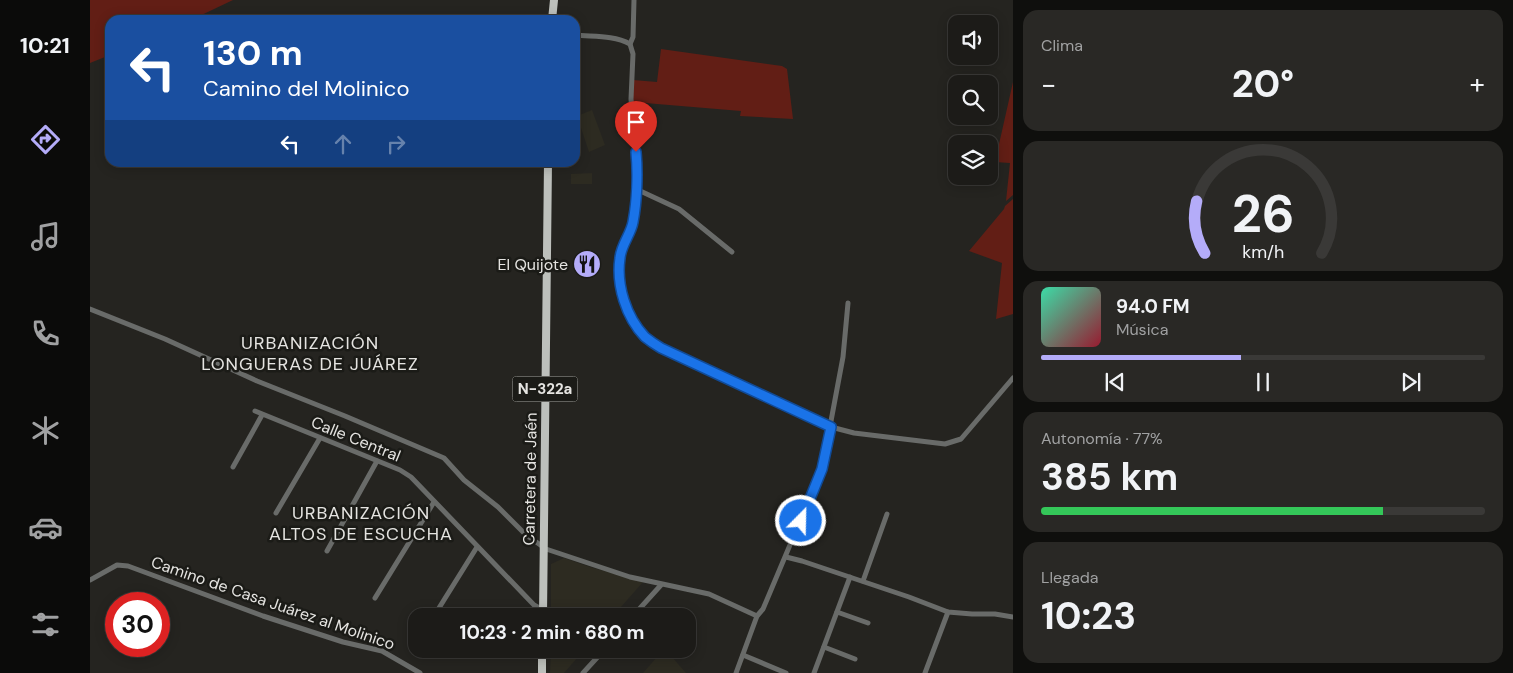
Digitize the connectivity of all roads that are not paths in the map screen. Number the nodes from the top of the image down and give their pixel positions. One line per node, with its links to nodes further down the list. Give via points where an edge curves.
1 (554, 0): 3 (highway)
2 (634, 0): 5 (street)
3 (552, 15)
4 (580, 35): 5 (street, via 614,38)
5 (630, 44): 7 (street, via 633,54 631,99)
6 (548, 167): 22 (highway, Carretera de Jaén / N-322a)
7 (636, 189): 8 (street, via 678,209); 14 (street, via 633,223 620,258 620,278 624,302 645,337 661,348)
8 (732, 252)
9 (848, 303): 14 (street, via 843,358)
10 (90, 309): 22 (street, via 444,458 464,480)
11 (1013, 378): 14 (street, via 967,433 954,442 946,444 863,434)
12 (255, 411): 13 (street, Calle Central)
13 (262, 415): 15 (street, Calle Central); 17 (street)
14 (831, 427): 24 (street, via 822,469)
15 (320, 438): 16 (street, Calle Central); 19 (street)
16 (377, 461): 18 (street, Calle Central, via 411,477); 23 (street)
17 (233, 467)
18 (434, 502): 21 (street, Calle Central); 29 (street)
19 (276, 513)
20 (887, 514): 27 (street)
21 (477, 547): 30 (street); 31 (street, Calle Central)
22 (543, 547): 28 (street, via 599,568); 32 (highway, Carretera de Jaén / N-322a)
23 (327, 551)
24 (786, 557): 25 (street); 36 (street)
25 (850, 577): 27 (street); 34 (street)
26 (90, 580): 44 (street, Camino de Casa Juárez al Molinico, via 117,565 128,566 343,642 382,651)
27 (863, 582): 35 (street)
28 (661, 584): 33 (street); 36 (street, via 709,594)
29 (375, 598)
30 (439, 608)
31 (537, 608)
32 (543, 608)
33 (640, 608)
34 (837, 612): 38 (street); 39 (street)
35 (948, 612): 37 (street); 50 (street)
36 (757, 616): 40 (street)
37 (1013, 616)
38 (868, 623)
39 (824, 647): 43 (street); 49 (street)
40 (742, 655): 47 (street); 48 (street)
41 (542, 658): 45 (highway)
42 (596, 658): 46 (street)
43 (855, 659)
44 (420, 673)
45 (542, 673)
46 (583, 673)
47 (736, 673)
48 (786, 673)
49 (814, 673)
50 (925, 673)

